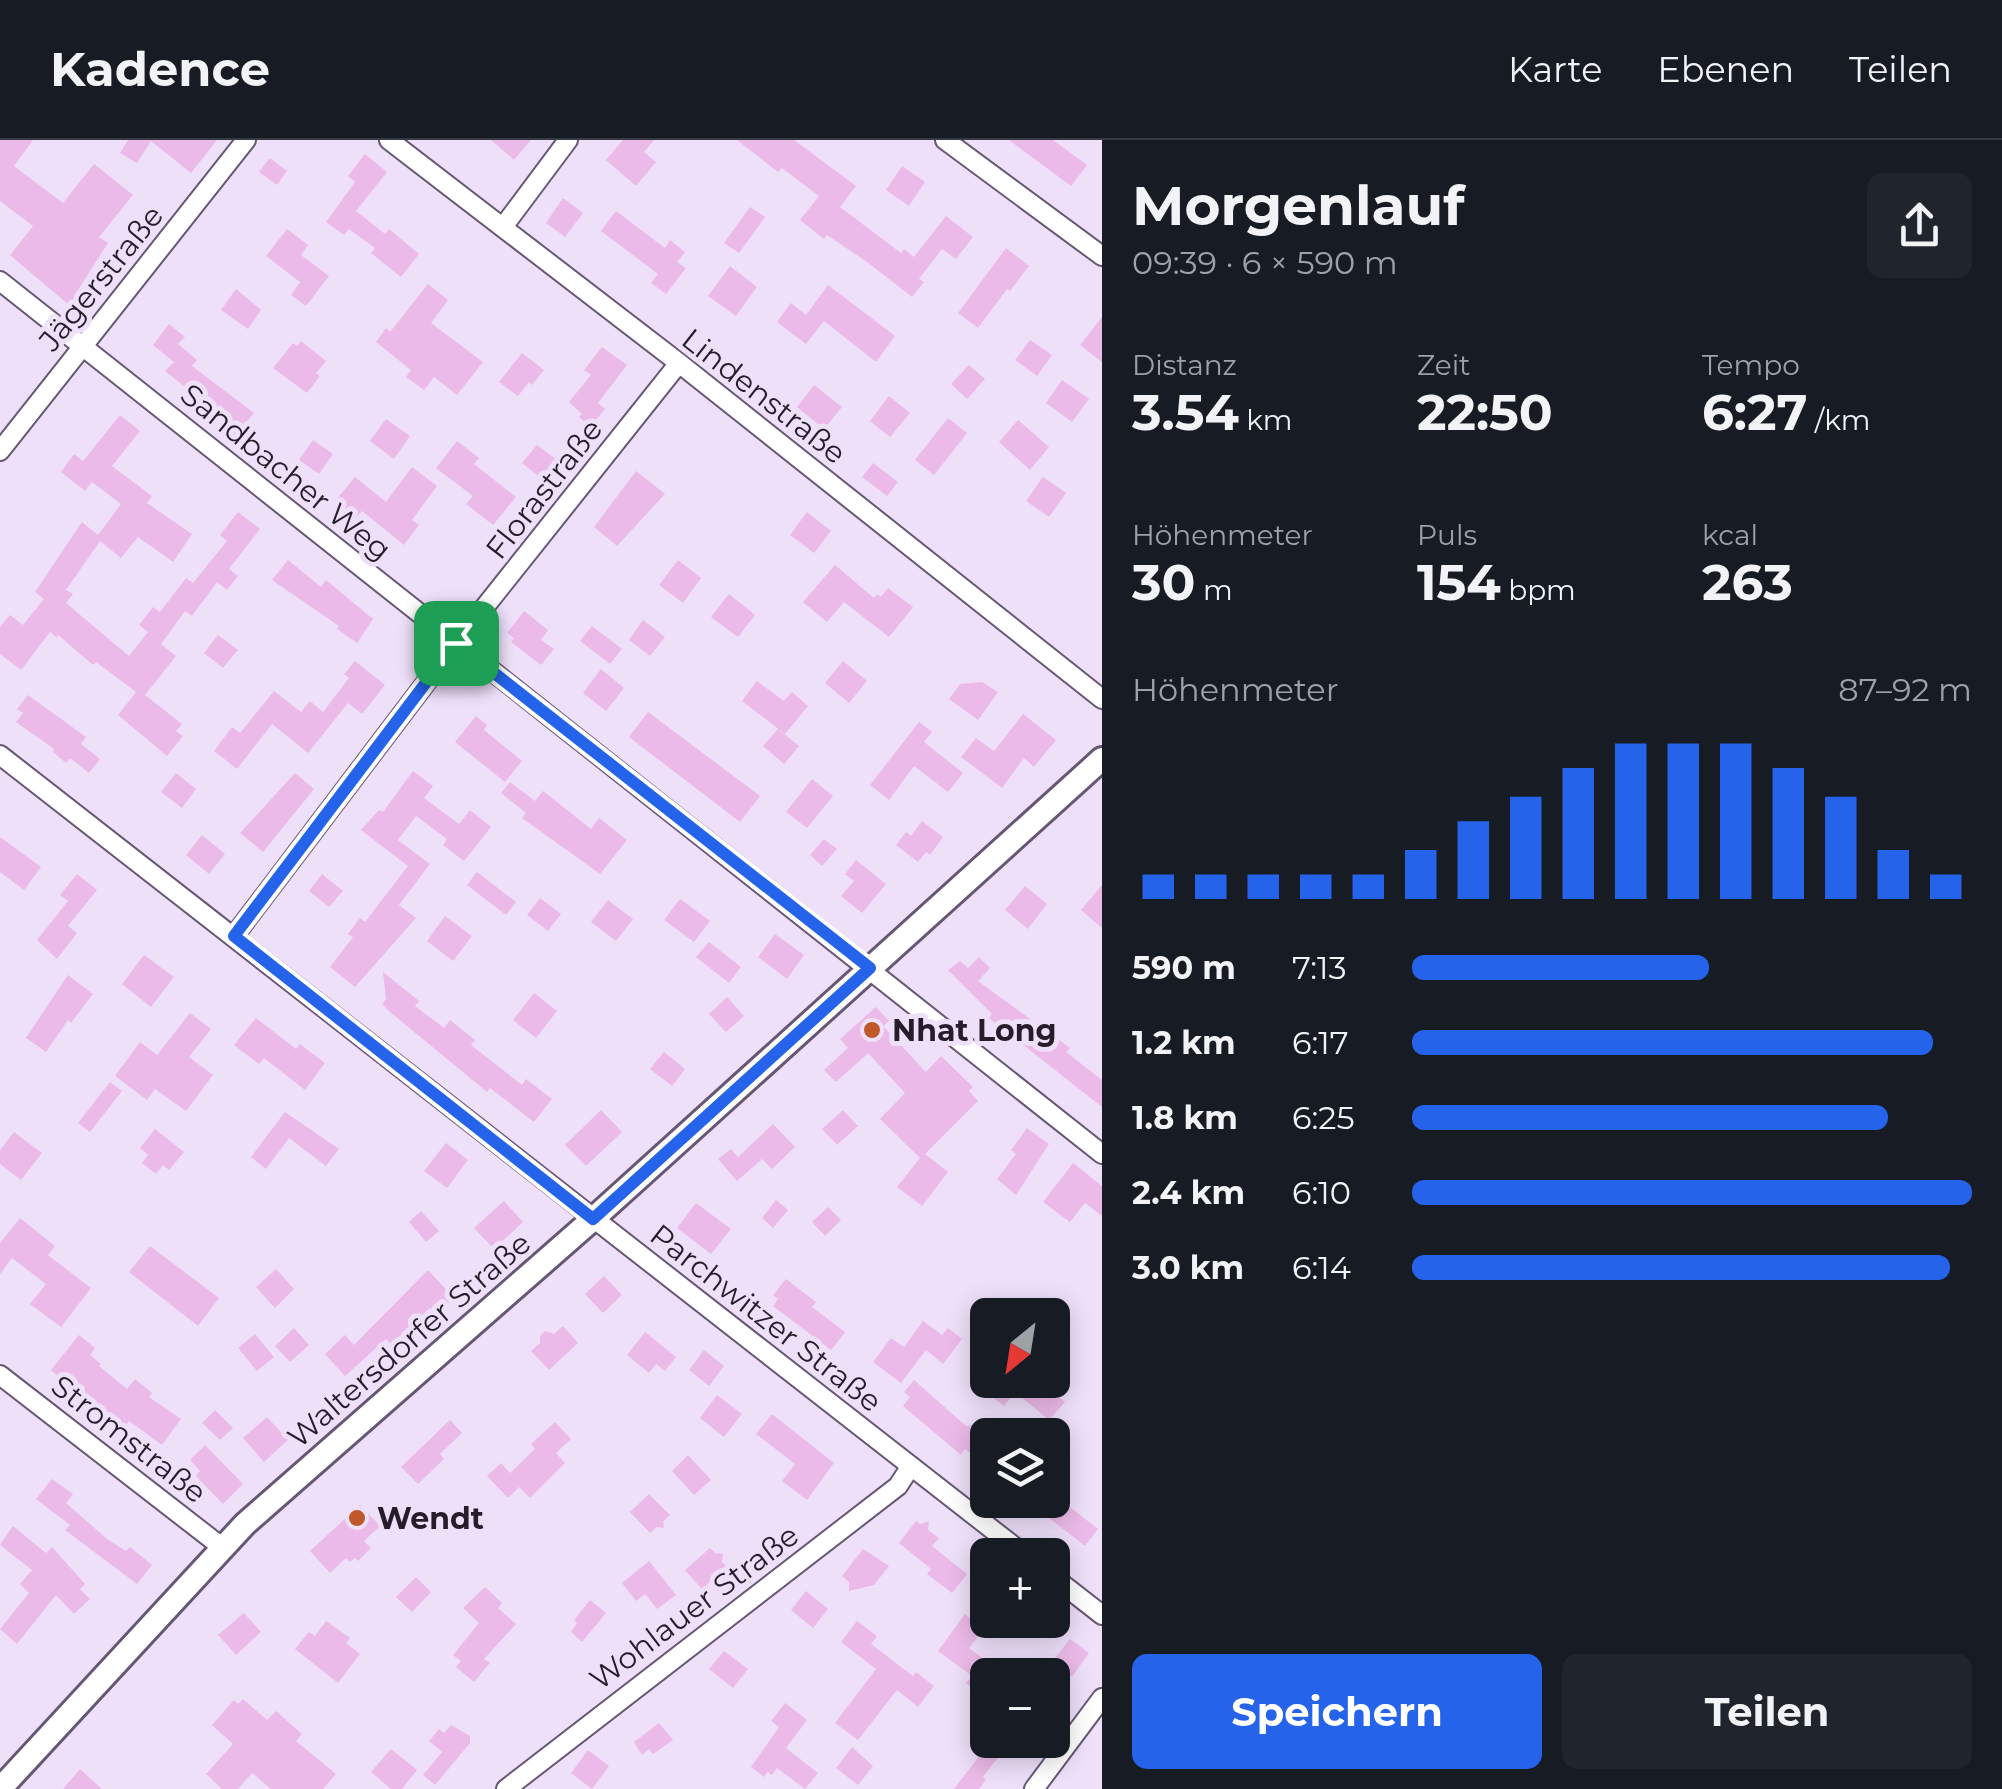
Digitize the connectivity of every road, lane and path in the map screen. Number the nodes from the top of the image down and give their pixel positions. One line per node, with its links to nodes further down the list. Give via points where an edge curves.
1 (246, 140): 8 (street, Jägerstraße)
2 (389, 140): 5 (street, Lindenstraße)
3 (568, 140): 5 (street)
4 (945, 140): 6 (street)
5 (503, 227): 9 (street, Lindenstraße)
6 (1102, 256)
7 (0, 281): 8 (street, Sandbacher Weg)
8 (82, 344): 10 (street, Jägerstraße); 11 (street, Sandbacher Weg)
9 (679, 363): 11 (street, Florastraße); 12 (street, Lindenstraße)
10 (0, 451)
11 (456, 643): 15 (street, Florastraße); 16 (street, Sandbacher Weg)
12 (1102, 700)
13 (0, 754): 15 (street, Parchwitzer Straße)
14 (1102, 759): 16 (street, Waltersdorfer Straße)
15 (234, 936): 18 (street, Parchwitzer Straße)
16 (870, 968): 17 (street, Sandbacher Weg); 18 (street, Waltersdorfer Straße)
17 (1102, 1154)
18 (593, 1219): 20 (street, Parchwitzer Straße); 22 (street, Waltersdorfer Straße)
19 (0, 1375): 22 (street, Stromstraße)
20 (911, 1466): 21 (street, Parchwitzer Straße); 27 (street, Wohlauer Straße, via 898,1486)
21 (1003, 1538)
22 (224, 1548): 26 (street, Waltersdorfer Straße)
23 (1070, 1590): 24 (street)
24 (1102, 1615)
25 (1102, 1698): 28 (street)
26 (0, 1788)
27 (506, 1789)
28 (1034, 1789)

